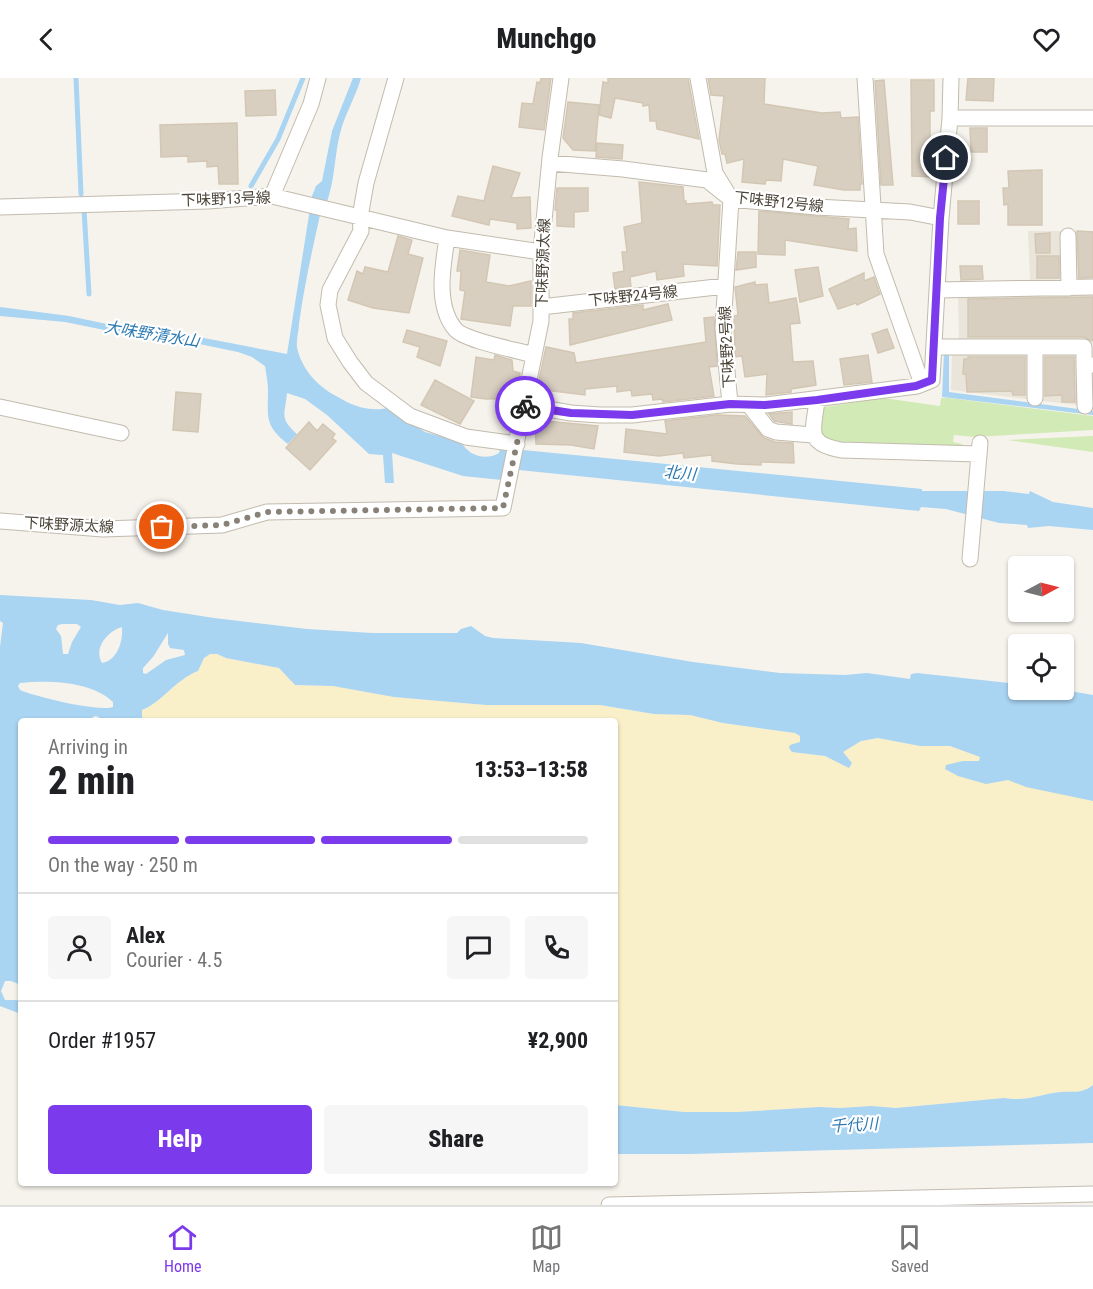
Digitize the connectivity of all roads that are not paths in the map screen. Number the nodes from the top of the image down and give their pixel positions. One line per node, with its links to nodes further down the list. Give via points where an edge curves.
1 (318, 78): 10 (street)
2 (396, 78): 14 (street)
3 (561, 78): 9 (street, 下味野源太線)
4 (698, 78): 11 (street, via 715,173)
5 (865, 78): 13 (street)
6 (951, 78): 7 (street)
7 (950, 118): 8 (street); 15 (street)
8 (1093, 118)
9 (550, 163): 11 (street, 下味野12号線, via 706,180); 18 (street, 下味野源太線)
10 (272, 196): 12 (street, 下味野13号線); 14 (street, 下味野13号線)
11 (731, 199): 13 (street, 下味野12号線); 19 (street, 下味野2号線)
12 (0, 207)
13 (873, 210): 15 (street, 下味野12号線); 28 (street, via 876,254)
14 (360, 217): 17 (street, 下味野13号線); 38 (street, via 361,231 330,290 328,305 335,338 350,362 366,383 410,416 466,437)
15 (940, 218): 22 (street)
16 (1068, 236): 21 (street)
17 (447, 238): 18 (street, 下味野13号線); 26 (street, via 443,297 455,330)
18 (540, 252): 23 (street, 下味野源太線)
19 (725, 286): 23 (street, 下味野24号線); 31 (street, 下味野2号線, via 723,328)
20 (1093, 287): 21 (street)
21 (1069, 288): 22 (street)
22 (937, 290): 24 (street)
23 (541, 307): 26 (street, 下味野源太線)
24 (934, 347): 25 (street); 28 (street, via 932,380)
25 (1035, 347): 27 (street, via 1084,347); 29 (street)
26 (534, 355): 32 (street, 下味野源太線)
27 (1088, 365): 34 (street)
28 (922, 384): 30 (street, 下味野2号線)
29 (1035, 398)
30 (817, 400): 33 (street, 下味野2号線); 37 (street)
31 (730, 404): 32 (street, via 600,416); 33 (street, 下味野2号線)
32 (524, 405): 38 (street, 下味野源太線)
33 (749, 405): 37 (street, via 768,429)
34 (1085, 406)
35 (0, 408): 36 (street)
36 (121, 433)
37 (813, 435): 40 (street, via 826,447 841,450 979,448)
38 (517, 446): 39 (street, 下味野源太線, via 503,508 267,512 222,525 103,529)
39 (0, 521)
40 (970, 559)
41 (1093, 1194): 42 (street)
42 (609, 1205)

